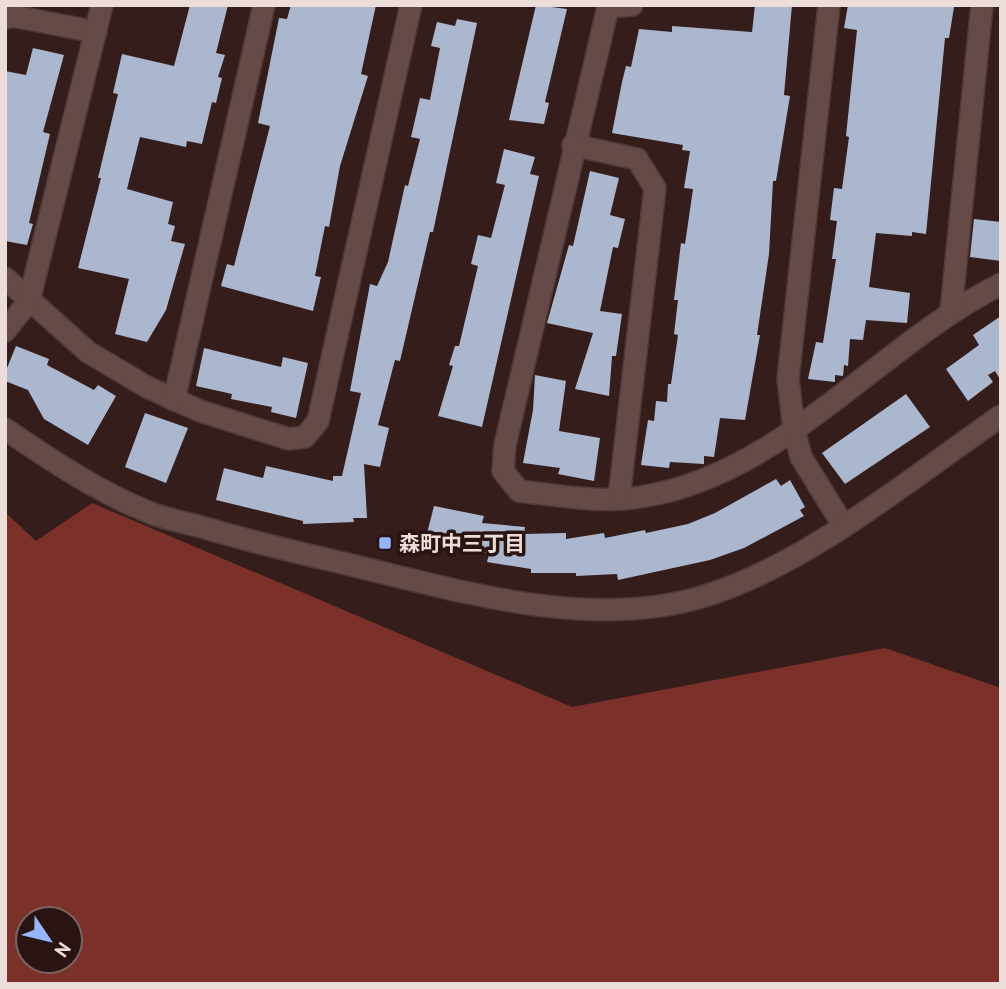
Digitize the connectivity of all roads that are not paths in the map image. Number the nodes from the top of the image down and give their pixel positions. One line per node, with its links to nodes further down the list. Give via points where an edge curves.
1 (102, 5): 8 (street)
2 (264, 5): 15 (street)
3 (411, 5): 15 (street, via 318,421 305,437 289,439)
4 (632, 5): 9 (street, via 608,7)
5 (829, 5): 18 (street, via 788,379)
6 (982, 5): 13 (street)
7 (5, 18): 8 (street)
8 (96, 32): 12 (street)
9 (573, 145): 19 (street, via 637,159 655,188); 19 (street, via 505,445 503,471 519,491 597,500)
10 (5, 278): 12 (street)
11 (1001, 284): 13 (street)
12 (29, 301): 14 (street); 15 (street, via 88,352)
13 (951, 311): 18 (street)
14 (5, 331)
15 (174, 400)
16 (1001, 416): 20 (street)
17 (5, 429): 20 (street, via 146,512 260,544 548,607 623,609 704,597 778,568)
18 (794, 429): 19 (street, via 730,467 692,482 647,496); 20 (street, via 801,457)
19 (619, 498)
20 (844, 525)

